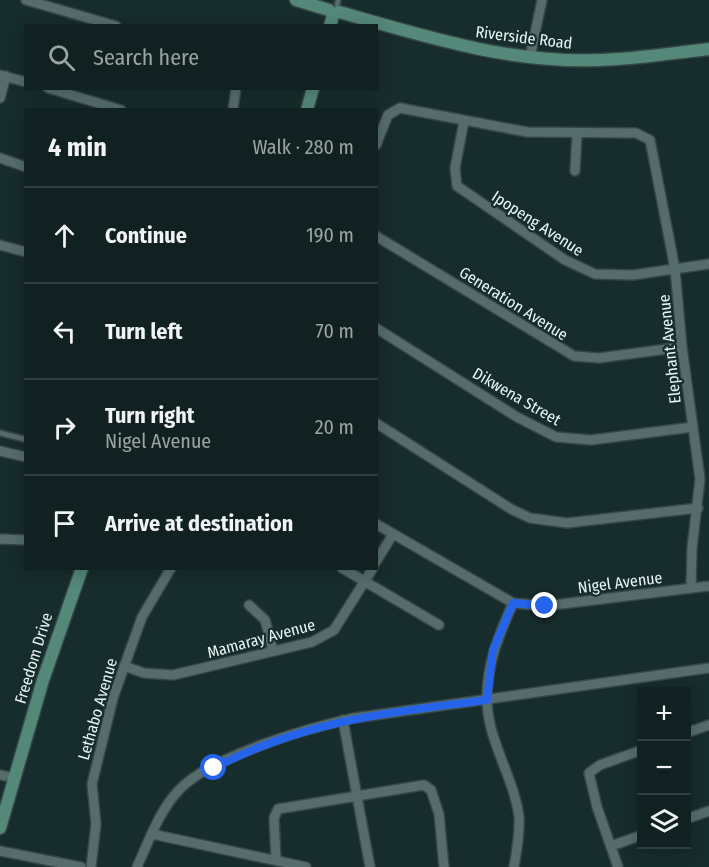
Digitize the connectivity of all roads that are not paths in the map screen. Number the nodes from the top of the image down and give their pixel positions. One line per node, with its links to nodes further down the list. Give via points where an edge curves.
1 (26, 0): 5 (street)
2 (296, 0): 4 (street, Riverside Road)
3 (540, 2): 7 (street)
4 (334, 11): 7 (street, Riverside Road, via 456,44)
5 (109, 24)
6 (709, 49): 7 (street, Riverside Road, via 599,60)
7 (530, 57)
8 (3, 75): 9 (street); 13 (street)
9 (24, 81)
10 (55, 90): 14 (street)
11 (236, 90): 15 (street)
12 (312, 90): 16 (street)
13 (0, 99)
14 (114, 108)
15 (233, 108)
16 (308, 108)
17 (464, 121): 18 (street, Elephant Avenue, via 527,132); 19 (street, Elephant Avenue, via 400,108 388,115); 27 (street, Ipopeng Avenue, via 454,175 462,192 565,260 595,274 633,275)
18 (577, 134): 22 (street); 27 (street, Elephant Avenue, via 636,134 650,140)
19 (378, 140)
20 (0, 158): 21 (street)
21 (24, 166)
22 (575, 171)
23 (378, 237): 29 (street, Generation Avenue, via 574,356 599,358)
24 (0, 245): 25 (street)
25 (24, 251)
26 (709, 264): 27 (street, Ipopeng Avenue)
27 (675, 269): 29 (street, Elephant Avenue)
28 (378, 329): 31 (street, Dikwena Street, via 517,417 556,437 591,440)
29 (682, 347): 31 (street, Elephant Avenue)
30 (378, 424): 36 (street, via 530,518 567,524)
31 (693, 427): 36 (street, Elephant Avenue, via 700,479)
32 (0, 433): 33 (lane)
33 (24, 439)
34 (0, 451): 35 (street)
35 (24, 457)
36 (698, 508): 48 (street, Elephant Avenue)
37 (378, 525): 38 (street, Nigel Avenue)
38 (393, 534): 41 (street); 49 (street, Nigel Avenue)
39 (0, 538): 40 (street)
40 (24, 540)
41 (378, 559)
42 (81, 570): 61 (street, Freedom Drive)
43 (170, 570): 53 (street, Lethabo Avenue, via 142,617)
44 (345, 570): 46 (street)
45 (372, 570): 46 (street, Mamaray Avenue)
46 (364, 582): 51 (street); 52 (street, Mamaray Avenue, via 334,630 312,642)
47 (709, 586): 48 (street, Nigel Avenue)
48 (691, 588): 49 (street, Nigel Avenue, via 545,606)
49 (513, 603): 55 (street, via 493,650)
50 (249, 605): 52 (street, via 265,620)
51 (439, 625)
52 (273, 650): 53 (street, Mamaray Avenue, via 173,675 144,673)
53 (123, 666): 73 (street, Lethabo Avenue, via 92,784 96,824)
54 (709, 668): 55 (street)
55 (487, 700): 56 (street); 78 (street, via 491,728 519,815)
56 (343, 720): 62 (street); 66 (street, via 266,744 195,778 172,799)
57 (709, 725): 58 (street)
58 (691, 732)
59 (637, 752): 68 (street, via 600,765 590,773)
60 (0, 775): 61 (street)
61 (15, 778): 65 (street, Freedom Drive)
62 (357, 794): 70 (street, via 276,811); 76 (street); 77 (street, via 428,786 439,814)
63 (709, 811): 64 (street)
64 (691, 818)
65 (0, 828)
66 (152, 834): 70 (street); 74 (street)
67 (637, 837): 68 (street)
68 (611, 846): 79 (street)
69 (0, 851): 71 (street)
70 (276, 859): 75 (street)
71 (42, 863): 72 (street)
72 (81, 867)
73 (92, 867)
74 (137, 867)
75 (306, 867)
76 (370, 867)
77 (444, 867)
78 (514, 867)
79 (618, 867)

